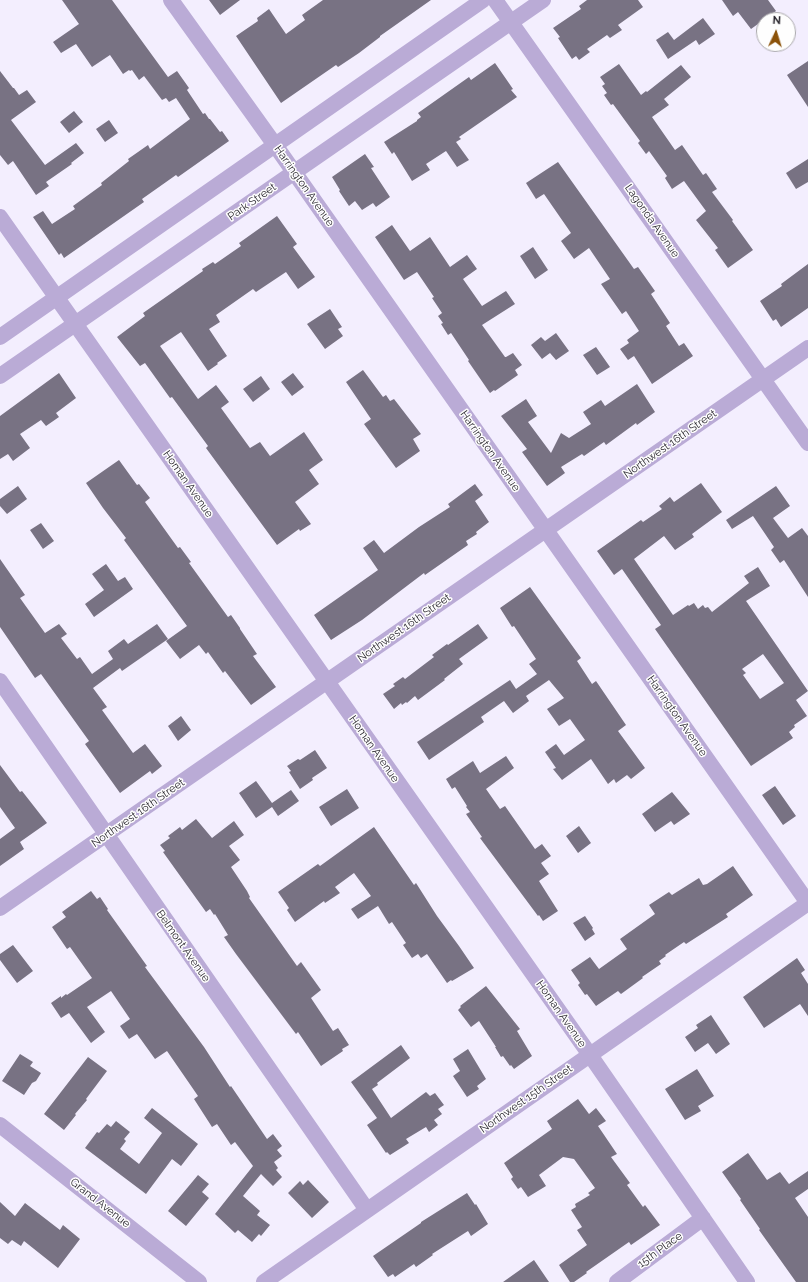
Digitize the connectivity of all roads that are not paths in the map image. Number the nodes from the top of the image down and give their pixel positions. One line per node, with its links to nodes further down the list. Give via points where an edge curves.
1 (172, 0): 6 (street, Harrington Avenue)
2 (483, 0): 6 (street)
3 (495, 0): 5 (street, Lagonda Avenue)
4 (543, 0): 5 (street, Park Street)
5 (511, 22): 7 (street, Park Street); 14 (street, Lagonda Avenue)
6 (275, 145): 7 (street, Harrington Avenue); 9 (street)
7 (294, 172): 10 (street, Park Street); 16 (street, Harrington Avenue)
8 (0, 217): 9 (street, Homan Avenue)
9 (56, 297): 10 (street, Homan Avenue); 11 (street)
10 (75, 324): 13 (street, Park Street); 18 (street, Homan Avenue)
11 (0, 337)
12 (808, 348): 14 (street, Northwest 16th Street)
13 (0, 376)
14 (763, 379): 15 (street, Lagonda Avenue); 16 (street, Northwest 16th Street)
15 (808, 443)
16 (546, 530): 18 (street, Northwest 16th Street); 20 (street, Harrington Avenue)
17 (0, 681): 19 (street, Belmont Avenue)
18 (327, 682): 19 (street, Northwest 16th Street); 22 (street, Homan Avenue)
19 (106, 834): 21 (street, Northwest 16th Street); 24 (street, Belmont Avenue)
20 (808, 903): 22 (street, Northwest 15th Street)
21 (0, 908)
22 (590, 1055): 24 (street, Northwest 15th Street); 25 (street, Homan Avenue)
23 (0, 1125): 26 (street, Grand Avenue)
24 (367, 1210): 27 (street, Northwest 15th Street)
25 (703, 1218): 28 (street, 15th Place); 29 (street, Homan Avenue)
26 (199, 1282)
27 (264, 1282)
28 (617, 1282)
29 (747, 1282)

